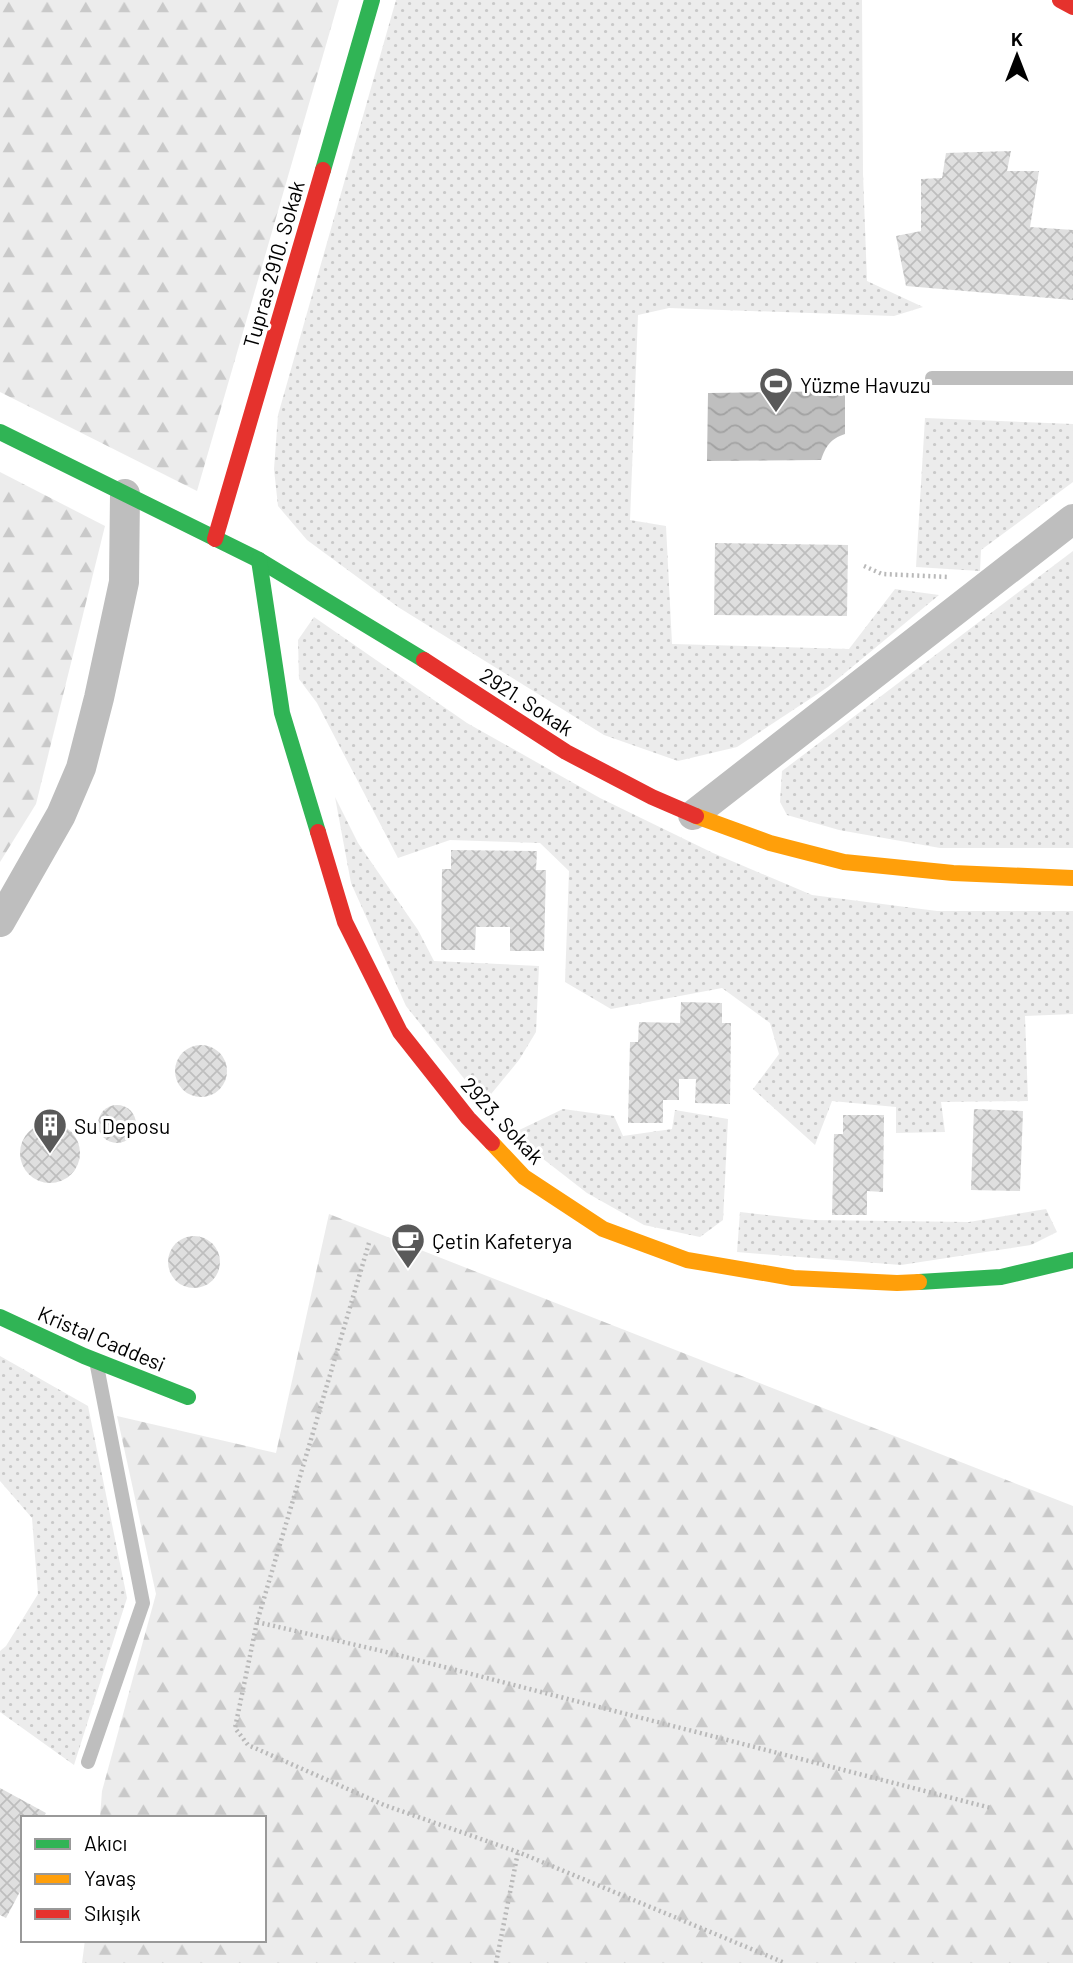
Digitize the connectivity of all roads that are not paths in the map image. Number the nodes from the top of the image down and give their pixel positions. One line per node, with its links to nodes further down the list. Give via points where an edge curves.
1 (372, 0): 9 (street, Tupras 2910. Sokak)
2 (1060, 0): 3 (street)
3 (1073, 8)
4 (932, 378): 5 (lane)
5 (1073, 378)
6 (0, 432): 7 (street, 2921. Sokak)
7 (125, 494): 9 (street, 2921. Sokak); 13 (street, via 124,582 81,768 61,815)
8 (1073, 519): 11 (street)
9 (215, 539): 10 (street, 2921. Sokak)
10 (259, 560): 11 (street, 2921. Sokak, via 566,752); 14 (street, 2923. Sokak, via 282,713 345,922 400,1032 468,1118 524,1177 603,1229 687,1260 793,1278 897,1283 1001,1277)
11 (693, 815): 12 (street, 2921. Sokak, via 770,843 844,862)
12 (1073, 878)
13 (0, 922)
14 (1073, 1260)
15 (0, 1317): 16 (street, Kristal Caddesi)
16 (96, 1361): 17 (street, Kristal Caddesi); 18 (lane, via 143,1603)
17 (188, 1396)
18 (88, 1762)

